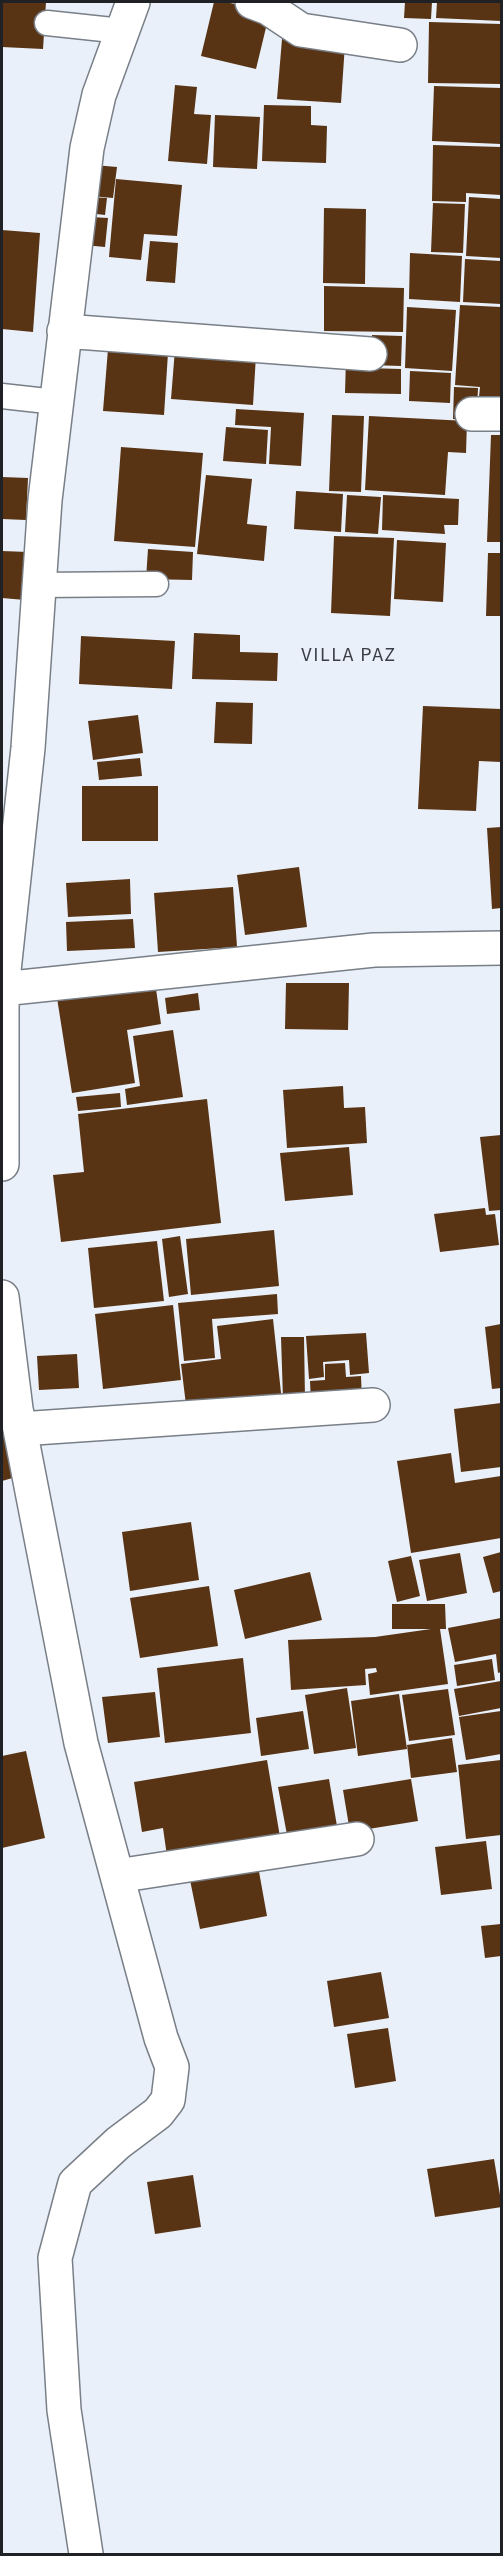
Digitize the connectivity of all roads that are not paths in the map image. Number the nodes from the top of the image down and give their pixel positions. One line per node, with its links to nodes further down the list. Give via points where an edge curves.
1 (252, 2): 4 (street, via 301,30)
2 (128, 16): 3 (lane); 5 (street, via 99,95 87,148)
3 (47, 23)
4 (400, 45)
5 (64, 332): 6 (street); 8 (street)
6 (370, 354)
7 (2, 396): 8 (lane)
8 (56, 402): 10 (street)
9 (156, 584): 10 (lane)
10 (38, 585): 11 (street, via 28,748)
11 (11, 826): 13 (street)
12 (501, 948): 13 (street, via 374,950)
13 (2, 988): 14 (street)
14 (2, 1164)
15 (2, 1297): 17 (street)
16 (374, 1405): 17 (street)
17 (13, 1417): 19 (street, via 81,1743)
18 (357, 1839): 19 (street)
19 (117, 1876): 20 (street, via 172,2067 168,2100 158,2113 75,2183 55,2258 64,2410)
20 (86, 2554)

